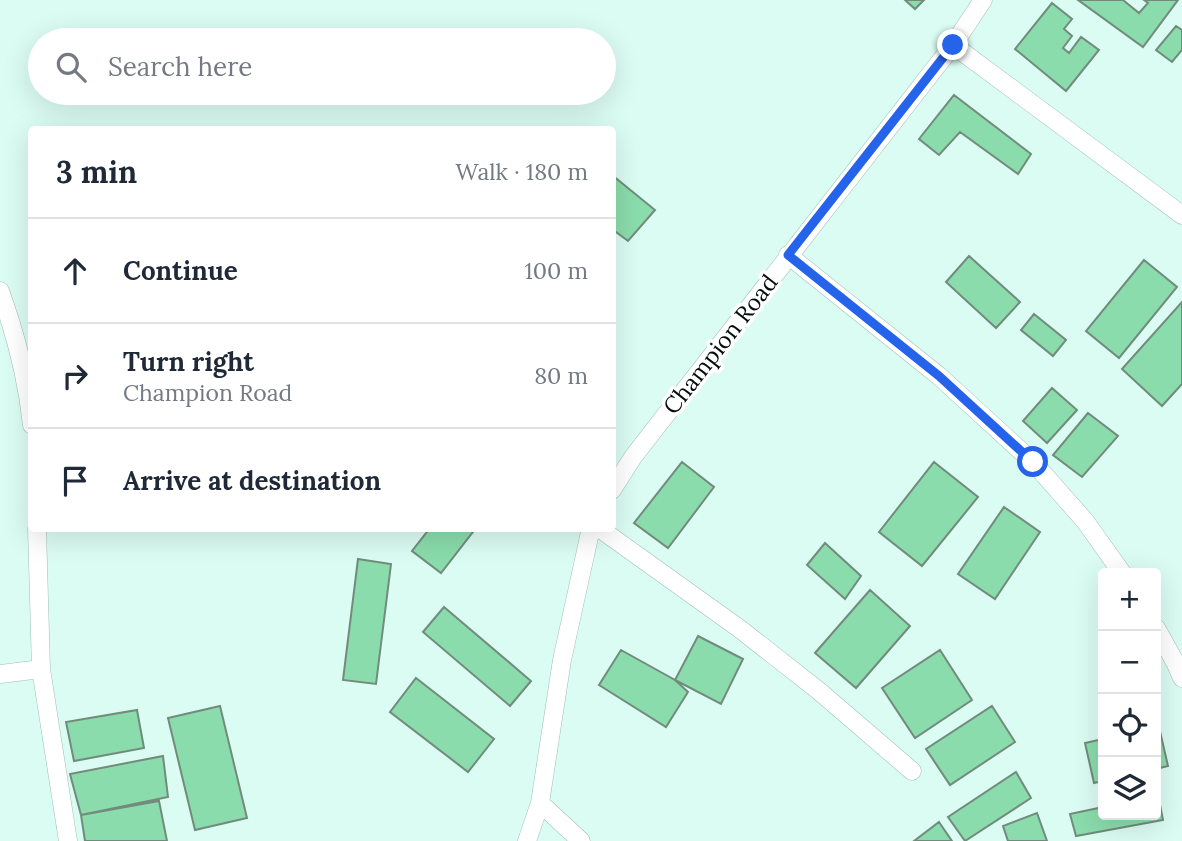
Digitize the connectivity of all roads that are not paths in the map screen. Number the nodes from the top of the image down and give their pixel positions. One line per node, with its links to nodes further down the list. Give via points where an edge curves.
1 (984, 0): 2 (street, Champion Road)
2 (953, 45): 3 (street); 4 (street, Champion Road)
3 (1182, 215)
4 (788, 255): 7 (street, Champion Road); 11 (street, via 939,376 1033,462 1085,520)
5 (0, 291): 6 (street)
6 (28, 392)
7 (616, 484)
8 (37, 532): 13 (street)
9 (589, 532): 17 (street, via 562,660)
10 (605, 532): 16 (street, via 740,629)
11 (1119, 568)
12 (1158, 631): 15 (street)
13 (41, 669): 14 (street); 18 (street)
14 (0, 674)
15 (1182, 678)
16 (912, 771)
17 (540, 803): 19 (street); 20 (street)
18 (68, 841)
19 (527, 841)
20 (581, 841)

